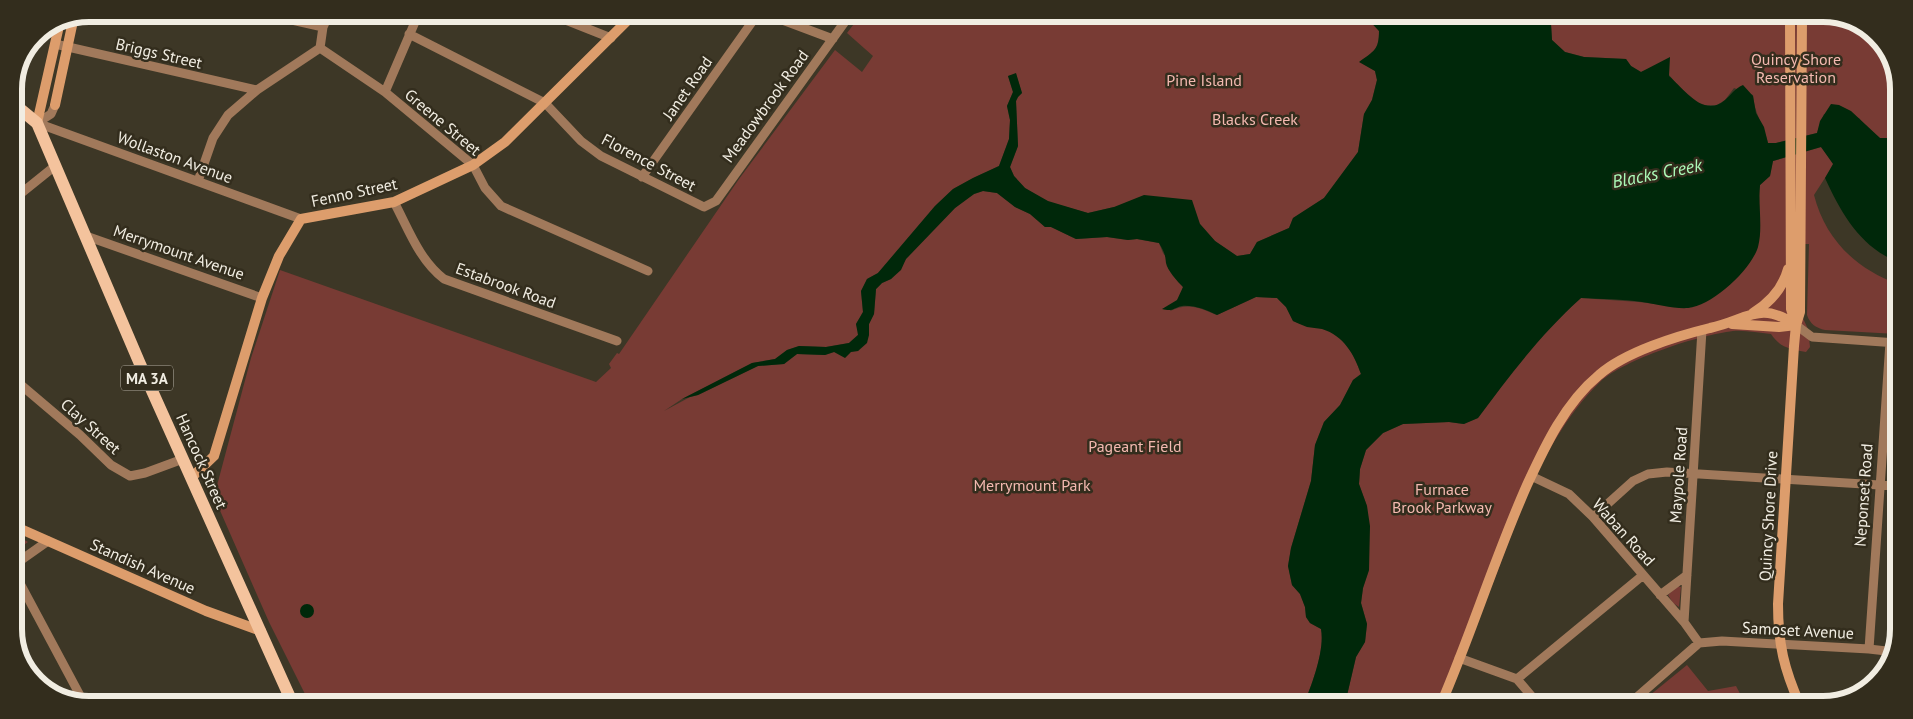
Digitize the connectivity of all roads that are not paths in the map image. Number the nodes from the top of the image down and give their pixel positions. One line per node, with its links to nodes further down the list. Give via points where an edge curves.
1 (305, 23): 12 (street)
2 (325, 23): 12 (street)
3 (414, 23): 14 (street)
4 (573, 23): 15 (street)
5 (625, 23): 15 (main road, Fenno Street)
6 (751, 23): 29 (street, Janet Road)
7 (790, 23): 16 (street)
8 (845, 23): 16 (street, Meadowbrook Road)
9 (1790, 23): 26 (main road, Quincy Shore Drive, via 1791,133)
10 (1802, 23): 26 (main road, Quincy Shore Drive, via 1802,129)
11 (72, 26): 18 (main road)
12 (323, 27): 19 (street)
13 (58, 31): 17 (main road)
14 (409, 34): 21 (street); 22 (street, Florence Street)
15 (611, 38): 22 (main road, Fenno Street)
16 (833, 39): 33 (street, Meadowbrook Road, via 716,200 709,206)
17 (55, 44): 18 (street, Briggs Street); 25 (main road)
18 (67, 47): 20 (street, Briggs Street); 23 (main road)
19 (320, 48): 20 (street); 21 (street, Greene Street)
20 (257, 90): 30 (street, via 228,115 214,138)
21 (385, 92): 27 (street, Greene Street)
22 (545, 103): 27 (main road, Fenno Street, via 505,142); 29 (street, Florence Street, via 581,141 601,156)
23 (55, 105): 25 (street, via 51,114)
24 (23, 111): 25 (main road, Hancock Street / MA 3A)
25 (37, 123): 28 (main road, Hancock Street / MA 3A); 30 (street, Wollaston Avenue)
26 (1796, 160): 36 (main road, Quincy Shore Drive); 41 (main road, Quincy Shore Drive, via 1800,312)
27 (473, 165): 32 (main road, Fenno Street); 37 (street, Greene Street, via 485,188 501,206)
28 (55, 166): 31 (street); 35 (main road, Hancock Street / MA 3A)
29 (642, 177): 33 (street, Florence Street)
30 (198, 181): 34 (street, Wollaston Avenue)
31 (23, 192)
32 (394, 202): 34 (main road, Fenno Street); 43 (street, Estabrook Road, via 432,270 444,279)
33 (700, 206)
34 (301, 219): 38 (main road, Fenno Street, via 279,256)
35 (86, 236): 38 (street, Merrymount Avenue); 47 (main road, Hancock Street / MA 3A)
36 (1790, 261): 39 (main road, via 1781,286); 41 (main road, Quincy Shore Drive, via 1790,309)
37 (648, 271)
38 (262, 298): 50 (main road, Fenno Street, via 214,456)
39 (1752, 314): 40 (main road); 41 (main road, via 1776,314)
40 (1730, 324): 41 (main road); 42 (main road)
41 (1796, 325): 44 (street, via 1812,336); 51 (main road, Quincy Shore Drive)
42 (1702, 330): 48 (street, Maypole Road); 49 (main road, via 1628,356 1600,373 1566,412)
43 (617, 341)
44 (1890, 342)
45 (1890, 373): 52 (street, Neponset Road)
46 (23, 387): 47 (street, Clay Street, via 111,465 130,476)
47 (183, 459): 50 (main road, Hancock Street / MA 3A)
48 (1693, 474): 51 (street); 54 (street, via 1648,474 1633,481); 58 (street, Maypole Road)
49 (1531, 476): 54 (street, Waban Road, via 1569,494); 68 (main road, via 1504,536)
50 (191, 478): 63 (main road, Hancock Street / MA 3A)
51 (1785, 478): 52 (street); 65 (main road, Quincy Shore Drive, via 1778,604)
52 (1879, 485): 53 (street); 66 (street, Neponset Road)
53 (1890, 486)
54 (1593, 518): 59 (street, Waban Road)
55 (23, 530): 56 (main road, Standish Avenue)
56 (48, 541): 57 (street); 63 (main road, Standish Avenue, via 206,611)
57 (23, 558)
58 (1687, 575): 61 (street); 62 (street, Maypole Road)
59 (1642, 576): 61 (street, Waban Road); 69 (street)
60 (23, 589): 70 (street)
61 (1660, 595): 62 (street, Waban Road)
62 (1684, 622): 64 (street)
63 (262, 631): 71 (main road, Hancock Street / MA 3A)
64 (1699, 643): 65 (street, Samoset Avenue, via 1722,641); 74 (street)
65 (1780, 645): 66 (street, Samoset Avenue); 75 (main road, Quincy Shore Drive)
66 (1869, 649): 67 (street, Samoset Avenue)
67 (1887, 651)
68 (1459, 658): 69 (street); 72 (main road)
69 (1517, 679): 73 (street)
70 (80, 695)
71 (289, 696)
72 (1444, 696)
73 (1531, 696)
74 (1639, 696)
75 (1796, 696)

